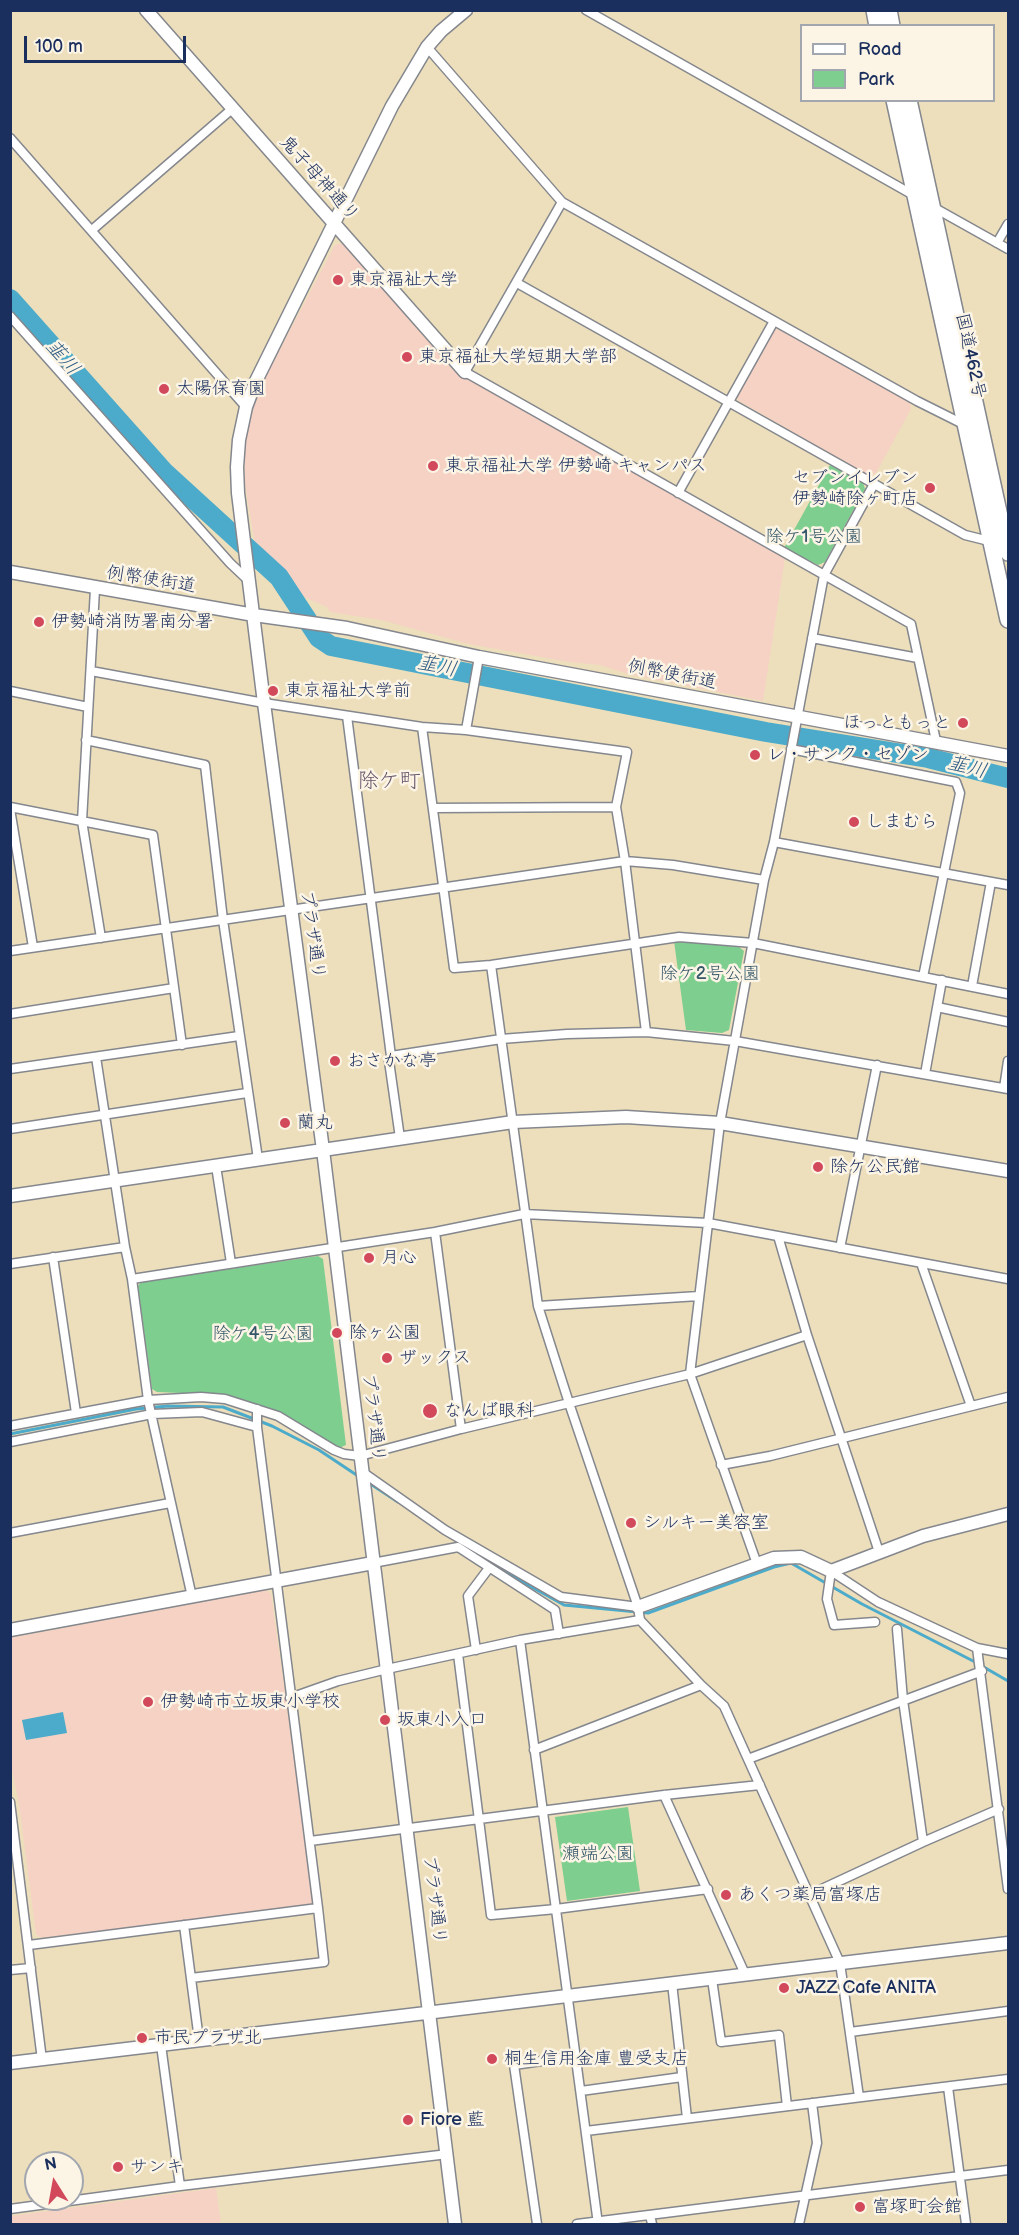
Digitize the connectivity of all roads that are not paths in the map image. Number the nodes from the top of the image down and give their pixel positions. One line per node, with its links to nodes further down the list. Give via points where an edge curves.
1 (146, 10): 7 (street, 鬼子母神通り)
2 (466, 10): 4 (street, プラザ通り)
3 (586, 10): 9 (street)
4 (428, 47): 10 (street); 13 (street, プラザ通り, via 392,106)
5 (894, 102): 9 (highway, 国道462号)
6 (909, 102): 11 (highway, 国道462号)
7 (232, 109): 13 (street, 鬼子母神通り); 14 (street)
8 (10, 138): 14 (street)
9 (915, 196): 23 (highway, 国道462号)
10 (562, 202): 17 (street); 19 (street)
11 (933, 207): 15 (street); 27 (highway, 国道462号)
12 (1008, 224): 15 (street)
13 (335, 225): 20 (street, 鬼子母神通り); 22 (street, プラザ通り)
14 (92, 230): 22 (street)
15 (997, 243): 16 (street)
16 (1008, 249)
17 (517, 283): 20 (street); 21 (street)
18 (10, 316): 30 (street)
19 (774, 321): 21 (street); 23 (street)
20 (465, 372): 25 (street)
21 (729, 402): 24 (street); 25 (street)
22 (246, 407): 30 (street, プラザ通り, via 237,466)
23 (966, 425): 26 (highway, 国道462号)
24 (874, 484): 26 (street, via 965,535); 29 (street)
25 (678, 493): 29 (street)
26 (990, 541): 27 (street); 33 (highway, 国道462号)
27 (1008, 548)
28 (10, 572): 31 (street, 例幣使街道)
29 (824, 575): 34 (street); 36 (street, via 911,624)
30 (250, 581): 32 (street, プラザ通り)
31 (95, 589): 32 (street, 例幣使街道); 37 (street)
32 (254, 615): 35 (street, 例幣使街道, via 330,626); 39 (street, プラザ通り)
33 (1008, 620)
34 (812, 638): 36 (street); 42 (street)
35 (479, 657): 42 (street, 例幣使街道); 44 (street)
36 (918, 658): 46 (street)
37 (91, 671): 39 (street); 40 (street)
38 (10, 691): 40 (street)
39 (264, 703): 41 (street); 61 (street, プラザ通り)
40 (88, 707): 45 (street)
41 (347, 716): 43 (street); 60 (street)
42 (796, 718): 46 (street, 例幣使街道); 47 (street)
43 (422, 727): 44 (street); 51 (street)
44 (466, 730): 49 (street, via 627,752)
45 (86, 741): 52 (street); 62 (street, via 205,765)
46 (936, 741): 48 (street, 例幣使街道)
47 (791, 749): 53 (street); 55 (street, via 956,782 960,793)
48 (1008, 756)
49 (616, 807): 51 (street); 54 (street)
50 (10, 808): 52 (street); 67 (street)
51 (433, 808): 59 (street)
52 (82, 821): 63 (street, via 153,835); 64 (street)
53 (774, 842): 55 (street); 56 (street)
54 (625, 861): 56 (street); 59 (street); 65 (street)
55 (943, 873): 57 (street); 70 (street)
56 (764, 880): 66 (street)
57 (991, 882): 58 (street); 72 (street)
58 (1008, 885)
59 (444, 887): 60 (street); 69 (street, via 454,969)
60 (371, 896): 61 (street); 83 (street)
61 (290, 909): 62 (street); 97 (street, プラザ通り)
62 (223, 920): 63 (street); 79 (street)
63 (166, 927): 64 (street); 73 (street)
64 (100, 938): 67 (street)
65 (635, 943): 66 (street, via 679,937); 69 (street); 78 (street)
66 (753, 943): 70 (street); 81 (street)
67 (33, 947): 68 (street)
68 (10, 951)
69 (491, 965): 80 (street)
70 (923, 977): 71 (street)
71 (942, 980): 72 (street); 75 (street)
72 (972, 986): 74 (street)
73 (174, 988): 76 (street); 82 (street)
74 (1008, 994)
75 (938, 1007): 77 (street); 88 (street)
76 (10, 1014)
77 (1008, 1022)
78 (646, 1032): 80 (street); 81 (street)
79 (239, 1036): 82 (street); 90 (street)
80 (501, 1039): 83 (street); 92 (street)
81 (735, 1041): 86 (street); 93 (street)
82 (182, 1044): 84 (street)
83 (392, 1056): 95 (street, via 389,1061)
84 (96, 1057): 87 (street); 91 (street)
85 (1008, 1061): 89 (street)
86 (878, 1065): 88 (street); 96 (street)
87 (10, 1069)
88 (926, 1074): 89 (street)
89 (1006, 1089)
90 (247, 1093): 91 (street); 98 (street)
91 (105, 1114): 94 (street); 101 (street)
92 (513, 1122): 93 (street, via 626,1117); 95 (street); 103 (street)
93 (720, 1123): 96 (street); 104 (street)
94 (10, 1129)
95 (400, 1138): 97 (street)
96 (861, 1146): 100 (street); 109 (street)
97 (323, 1150): 98 (street); 108 (street, プラザ通り)
98 (258, 1159): 99 (street)
99 (216, 1166): 101 (street); 111 (street)
100 (1008, 1171)
101 (114, 1181): 102 (street); 107 (street)
102 (10, 1197)
103 (524, 1214): 104 (street); 105 (street); 117 (street)
104 (708, 1223): 106 (street); 116 (street)
105 (435, 1232): 108 (street); 129 (street)
106 (778, 1236): 109 (street); 118 (street)
107 (124, 1247): 110 (street); 114 (street)
108 (333, 1247): 111 (street); 132 (street, プラザ通り)
109 (840, 1248): 112 (street)
110 (52, 1257): 113 (street); 125 (street)
111 (231, 1263): 114 (street)
112 (921, 1263): 115 (street); 123 (street)
113 (10, 1264)
114 (132, 1279): 121 (street)
115 (1008, 1280)
116 (699, 1296): 117 (street); 119 (street)
117 (538, 1306): 122 (street)
118 (807, 1335): 119 (street); 130 (street)
119 (690, 1374): 122 (street); 133 (street)
120 (1008, 1397): 123 (street)
121 (148, 1400): 124 (street, via 201,1397 225,1399); 125 (street); 126 (street)
122 (568, 1403): 129 (street); 145 (street)
123 (971, 1406): 130 (street)
124 (257, 1409): 128 (street); 132 (street, via 278,1416 334,1450)
125 (76, 1413): 127 (street)
126 (152, 1414): 128 (street, via 202,1412); 131 (street); 135 (street)
127 (10, 1426)
128 (257, 1427): 143 (street)
129 (460, 1429): 132 (street)
130 (841, 1438): 133 (street); 138 (street)
131 (10, 1443)
132 (360, 1456): 134 (street, プラザ通り)
133 (721, 1465): 140 (street)
134 (362, 1471): 139 (street, プラザ通り); 145 (street, via 445,1530 561,1597)
135 (170, 1503): 137 (street); 144 (street)
136 (1008, 1514): 138 (street)
137 (10, 1533)
138 (879, 1552): 142 (street)
139 (373, 1563): 141 (street, via 458,1547); 143 (street); 155 (street, プラザ通り)
140 (758, 1564): 142 (street, via 774,1558 801,1557); 145 (street)
141 (489, 1568): 149 (street, via 555,1611); 152 (street, via 468,1596)
142 (831, 1571): 146 (street, via 827,1599 834,1625); 151 (street, via 878,1602)
143 (276, 1582): 144 (street); 158 (street)
144 (192, 1597): 148 (street)
145 (639, 1614): 149 (street); 157 (street)
146 (875, 1622)
147 (897, 1629): 159 (street)
148 (10, 1630)
149 (559, 1634): 150 (street)
150 (520, 1640): 152 (street); 160 (street)
151 (977, 1648): 154 (street); 156 (street)
152 (476, 1650): 153 (street)
153 (458, 1654): 155 (street); 167 (street)
154 (1008, 1654)
155 (387, 1669): 158 (street); 168 (street, プラザ通り)
156 (982, 1671): 159 (street); 165 (street)
157 (700, 1685): 160 (street); 161 (street, via 724,1706)
158 (290, 1698): 169 (street)
159 (903, 1700): 161 (street); 170 (street)
160 (534, 1750): 166 (street)
161 (748, 1759): 162 (street)
162 (760, 1785): 163 (street); 173 (street)
163 (664, 1795): 166 (street); 171 (street)
164 (10, 1802): 178 (street)
165 (999, 1809): 170 (street); 172 (street)
166 (543, 1812): 167 (street); 175 (street)
167 (480, 1820): 168 (street); 175 (street, via 491,1915)
168 (407, 1829): 169 (street); 188 (street, プラザ通り)
169 (310, 1841): 174 (street)
170 (923, 1842): 173 (street)
171 (708, 1889): 175 (street); 182 (street)
172 (1008, 1889)
173 (809, 1895): 179 (street)
174 (318, 1908): 176 (street); 183 (street, via 324,1962)
175 (556, 1909): 186 (street)
176 (184, 1925): 178 (street); 183 (street)
177 (1008, 1942): 179 (street)
178 (29, 1945): 180 (street)
179 (840, 1963): 182 (street); 189 (street)
180 (31, 1968): 181 (street); 193 (street)
181 (10, 1970)
182 (745, 1974): 184 (street)
183 (191, 1978): 190 (street)
184 (712, 1978): 185 (street); 201 (street, via 721,2042 778,2035)
185 (672, 1983): 186 (street); 195 (street)
186 (567, 1996): 188 (street); 192 (street)
187 (1008, 2011): 189 (street)
188 (429, 2012): 190 (street); 204 (street, プラザ通り)
189 (850, 2032): 199 (street)
190 (199, 2040): 191 (street)
191 (160, 2045): 193 (street); 207 (street)
192 (576, 2056): 198 (street); 213 (street, via 514,2065)
193 (42, 2060): 194 (street)
194 (10, 2063)
195 (682, 2077): 198 (street); 202 (street)
196 (1008, 2079): 197 (street)
197 (948, 2087): 199 (street); 206 (street)
198 (580, 2091): 203 (street)
199 (860, 2097): 200 (street)
200 (812, 2103): 201 (street); 208 (street, via 817,2143)
201 (787, 2106): 202 (street)
202 (687, 2118): 203 (street)
203 (586, 2131): 211 (street)
204 (448, 2154): 207 (street); 212 (street, プラザ通り)
205 (1008, 2170): 206 (street)
206 (961, 2175): 208 (street); 216 (street)
207 (180, 2186): 209 (street)
208 (804, 2195): 210 (street); 215 (street)
209 (10, 2209)
210 (651, 2220): 211 (street)
211 (598, 2223): 214 (street)
212 (455, 2224)
213 (537, 2224)
214 (578, 2224)
215 (799, 2224)
216 (966, 2224)

